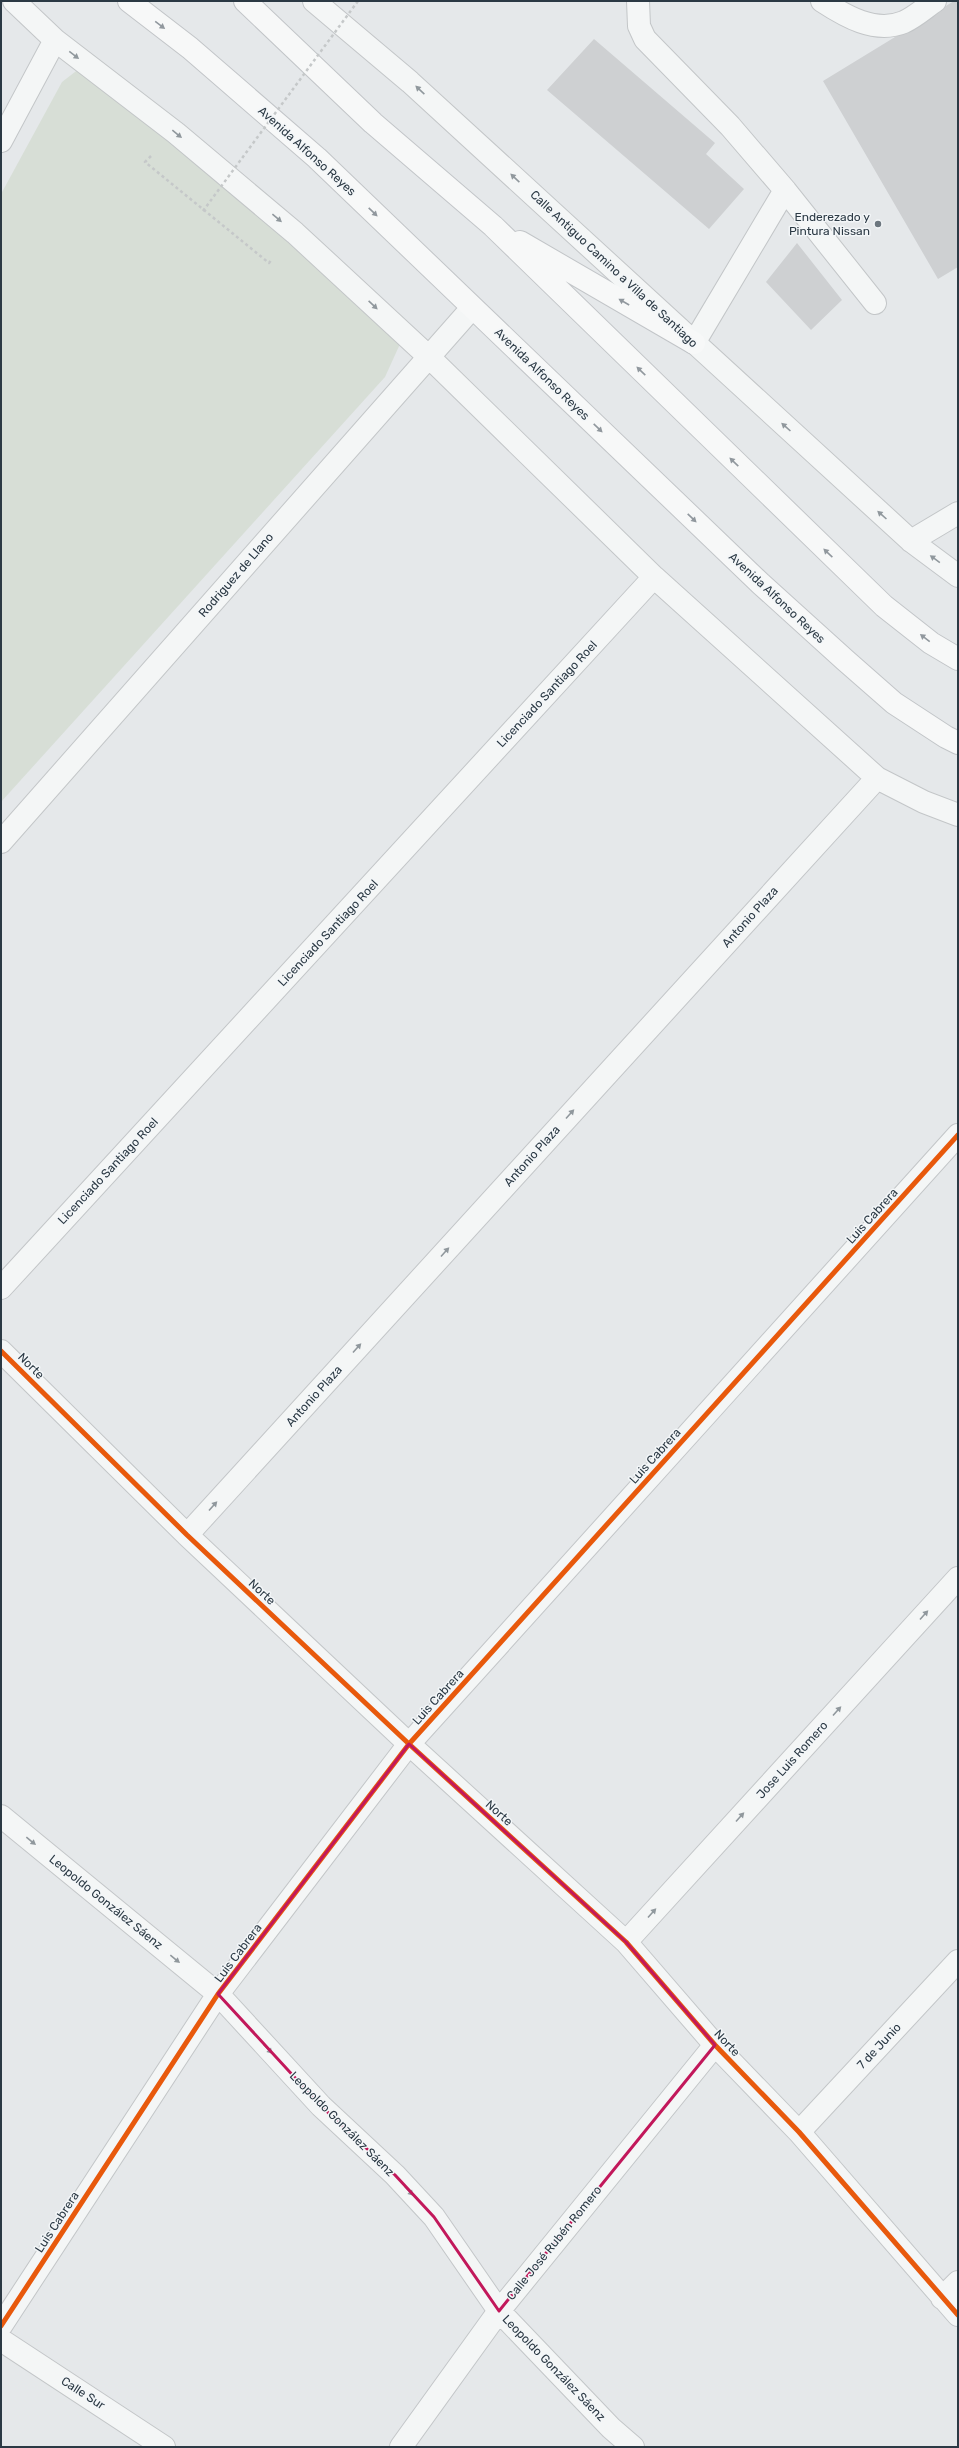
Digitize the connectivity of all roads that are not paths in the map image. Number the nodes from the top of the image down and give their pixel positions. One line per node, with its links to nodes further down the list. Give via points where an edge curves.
1 (14, 1): 8 (street)
2 (129, 1): 13 (main road, Avenida Alfonso Reyes, one-way to 13, via 190,48 317,158)
3 (245, 1): 11 (main road, via 373,123)
4 (314, 1): 14 (street, Calle Antiguo Camino a Villa de Santiago, one-way to 4, via 410,82)
5 (638, 1): 10 (street, via 639,26 645,39 730,126)
6 (822, 1): 7 (street, via 845,16 875,25 889,26 904,22)
7 (935, 1)
8 (55, 40): 9 (street); 15 (street, one-way to 15, via 176,133 295,233)
9 (1, 141)
10 (785, 190): 12 (street); 14 (street)
11 (493, 226): 14 (main road, one-way to 11); 20 (main road, one-way to 11, via 930,642 884,606)
12 (875, 303)
13 (472, 308): 15 (street, Rodriguez de Llano); 21 (main road, Avenida Alfonso Reyes, one-way to 21, via 833,650 894,703)
14 (694, 343): 17 (street, Calle Antiguo Camino a Villa de Santiago, one-way to 14)
15 (429, 357): 19 (street); 24 (street, Rodriguez de Llano)
16 (958, 513): 17 (street)
17 (911, 542): 18 (street, Calle Antiguo Camino a Villa de Santiago, one-way to 17)
18 (958, 576)
19 (654, 578): 22 (street); 26 (street, Licenciado Santiago Roel)
20 (958, 659)
21 (958, 742)
22 (877, 778): 23 (street, via 924,802); 28 (street, Antonio Plaza, one-way to 22)
23 (958, 815)
24 (1, 842)
25 (958, 1135): 30 (street, Luis Cabrera)
26 (1, 1288)
27 (1, 1351): 28 (street, Norte)
28 (187, 1535): 30 (street, Norte)
29 (958, 1578): 32 (street, Jose Luis Romero, one-way to 29)
30 (408, 1744): 32 (street, Norte); 34 (street, Luis Cabrera)
31 (1, 1816): 34 (street, Leopoldo González Sáenz, one-way to 34)
32 (626, 1942): 35 (street, Norte)
33 (958, 1961): 36 (street, 7 de Junio)
34 (218, 1994): 39 (street, Leopoldo González Sáenz, one-way to 39, via 321,2106 395,2175 434,2217); 41 (street, Luis Cabrera)
35 (715, 2046): 36 (street, Norte); 39 (street, Calle José Rubén Romero)
36 (799, 2132): 38 (street, Norte)
37 (958, 2282): 38 (street)
38 (942, 2298): 40 (street, Norte)
39 (499, 2311): 44 (street, Calle José Rubén Romero); 45 (street, Leopoldo González Sáenz, via 610,2428)
40 (958, 2314)
41 (1, 2326)
42 (1, 2340): 43 (street, Calle Sur)
43 (156, 2444)
44 (401, 2447)
45 (633, 2447)

